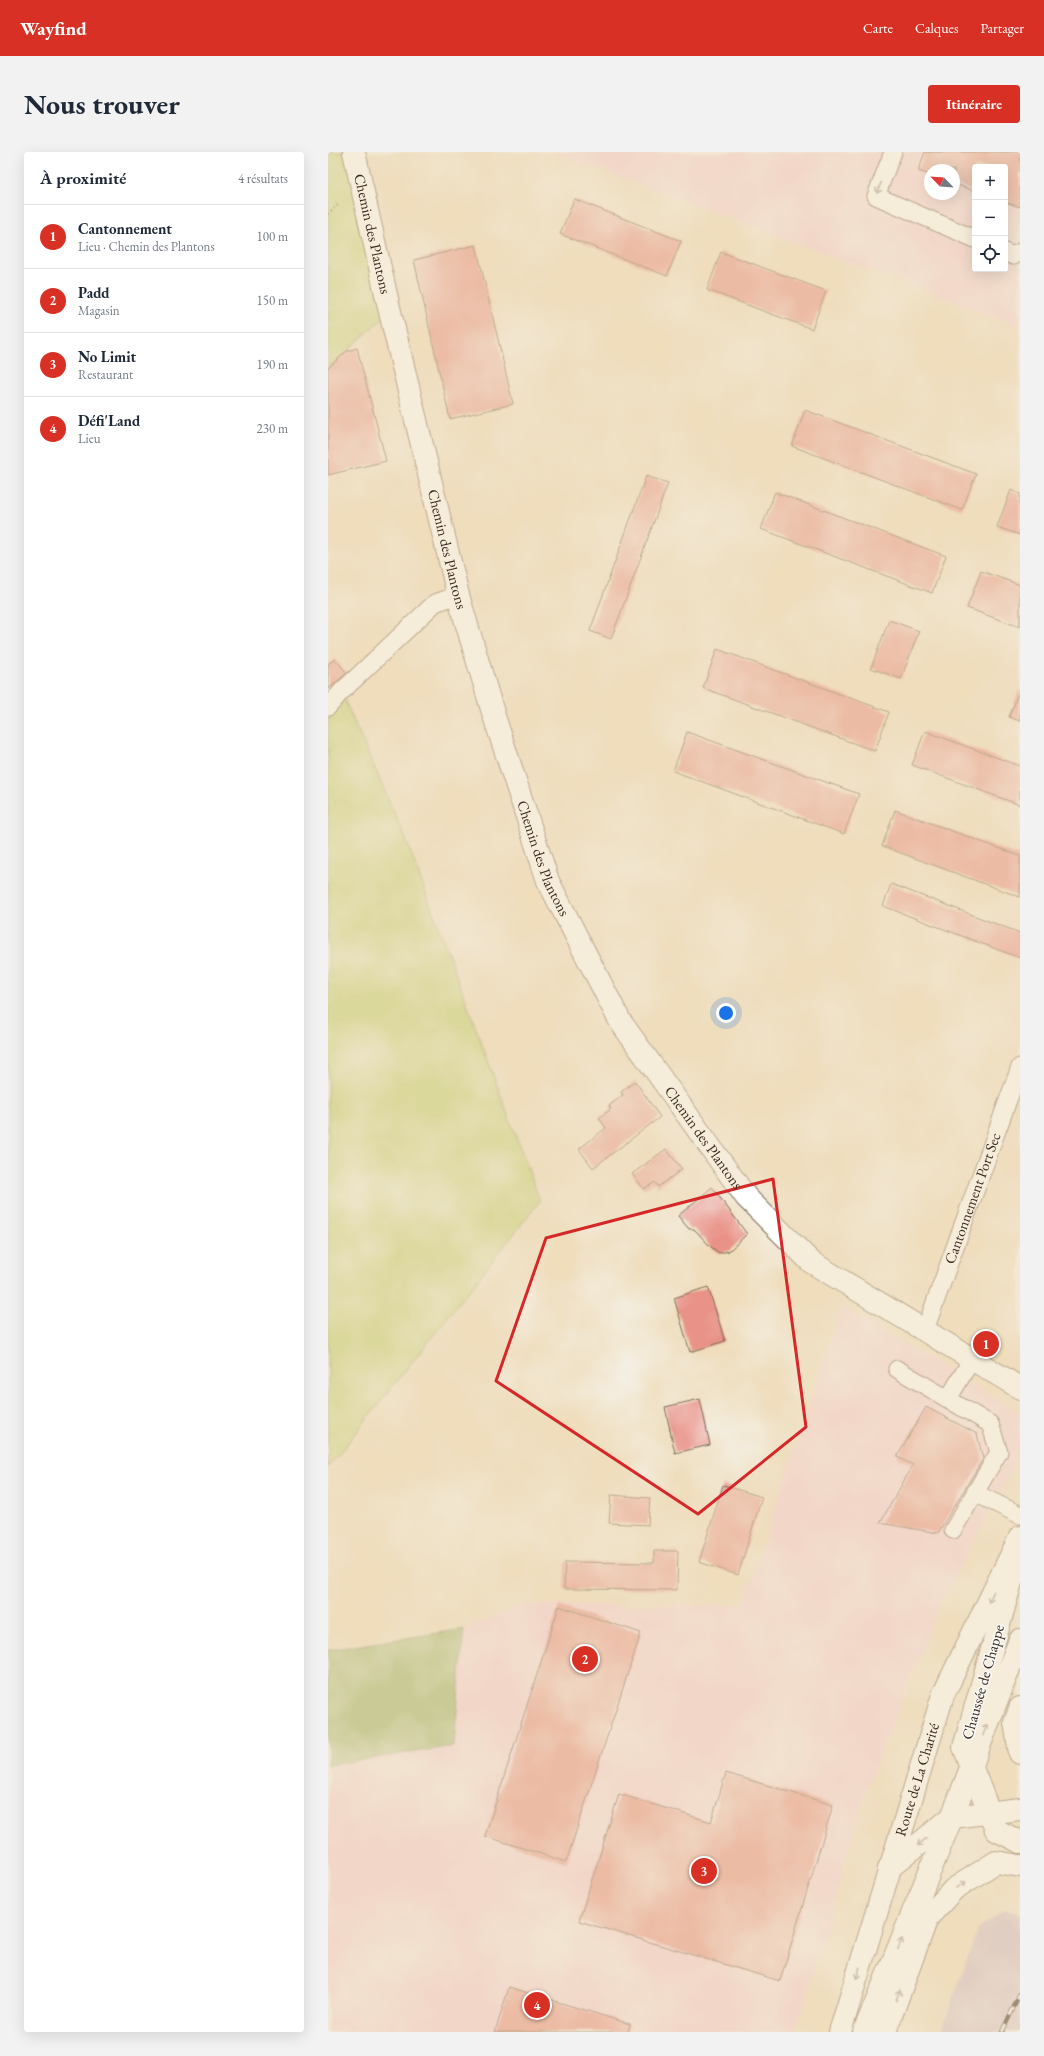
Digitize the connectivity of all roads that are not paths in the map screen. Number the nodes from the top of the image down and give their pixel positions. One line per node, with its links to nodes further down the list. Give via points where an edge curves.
1 (354, 152): 6 (main road, Chemin des Plantons)
2 (893, 152): 3 (lane, one-way to 3, via 876,196)
3 (972, 238)
4 (1020, 252): 5 (lane, via 1013,256)
5 (1008, 254)
6 (458, 595): 7 (lane, via 435,603); 9 (main road, Chemin des Plantons, via 548,881 620,1021 746,1197 810,1262)
7 (328, 707)
8 (1020, 1066): 9 (lane, Cantonnement Port Sec)
9 (925, 1330): 10 (main road, Chemin des Plantons)
10 (972, 1359): 12 (main road, Chemin des Plantons); 13 (lane)
11 (897, 1369): 13 (lane)
12 (1020, 1388)
13 (948, 1400): 14 (lane, via 990,1424 999,1452)
14 (975, 1493): 15 (lane); 16 (lane)
15 (1020, 1515)
16 (953, 1530)
17 (1020, 1537): 28 (main road, Route de La Charité, one-way to 28, via 943,1694)
18 (1020, 1551): 22 (main road, Chaussée de Chappe, via 964,1747)
19 (1020, 1640): 22 (main road, one-way to 19)
20 (1020, 1708): 21 (main road, via 1015,1723)
21 (1020, 1753)
22 (971, 1766): 24 (main road, Chaussée de Chappe); 25 (main road)
23 (1020, 1809): 24 (main road)
24 (989, 1811): 25 (main road); 26 (main road, Chaussée de Chappe, via 996,1830)
25 (952, 1817): 28 (main road, one-way to 28); 30 (main road, one-way to 25)
26 (1020, 1842)
27 (1020, 1866): 31 (main road, one-way to 27, via 927,1918 954,1889 996,1862)
28 (889, 1868): 29 (main road, Route de La Charité, one-way to 29)
29 (840, 2032)
30 (864, 2032)
31 (885, 2032)

